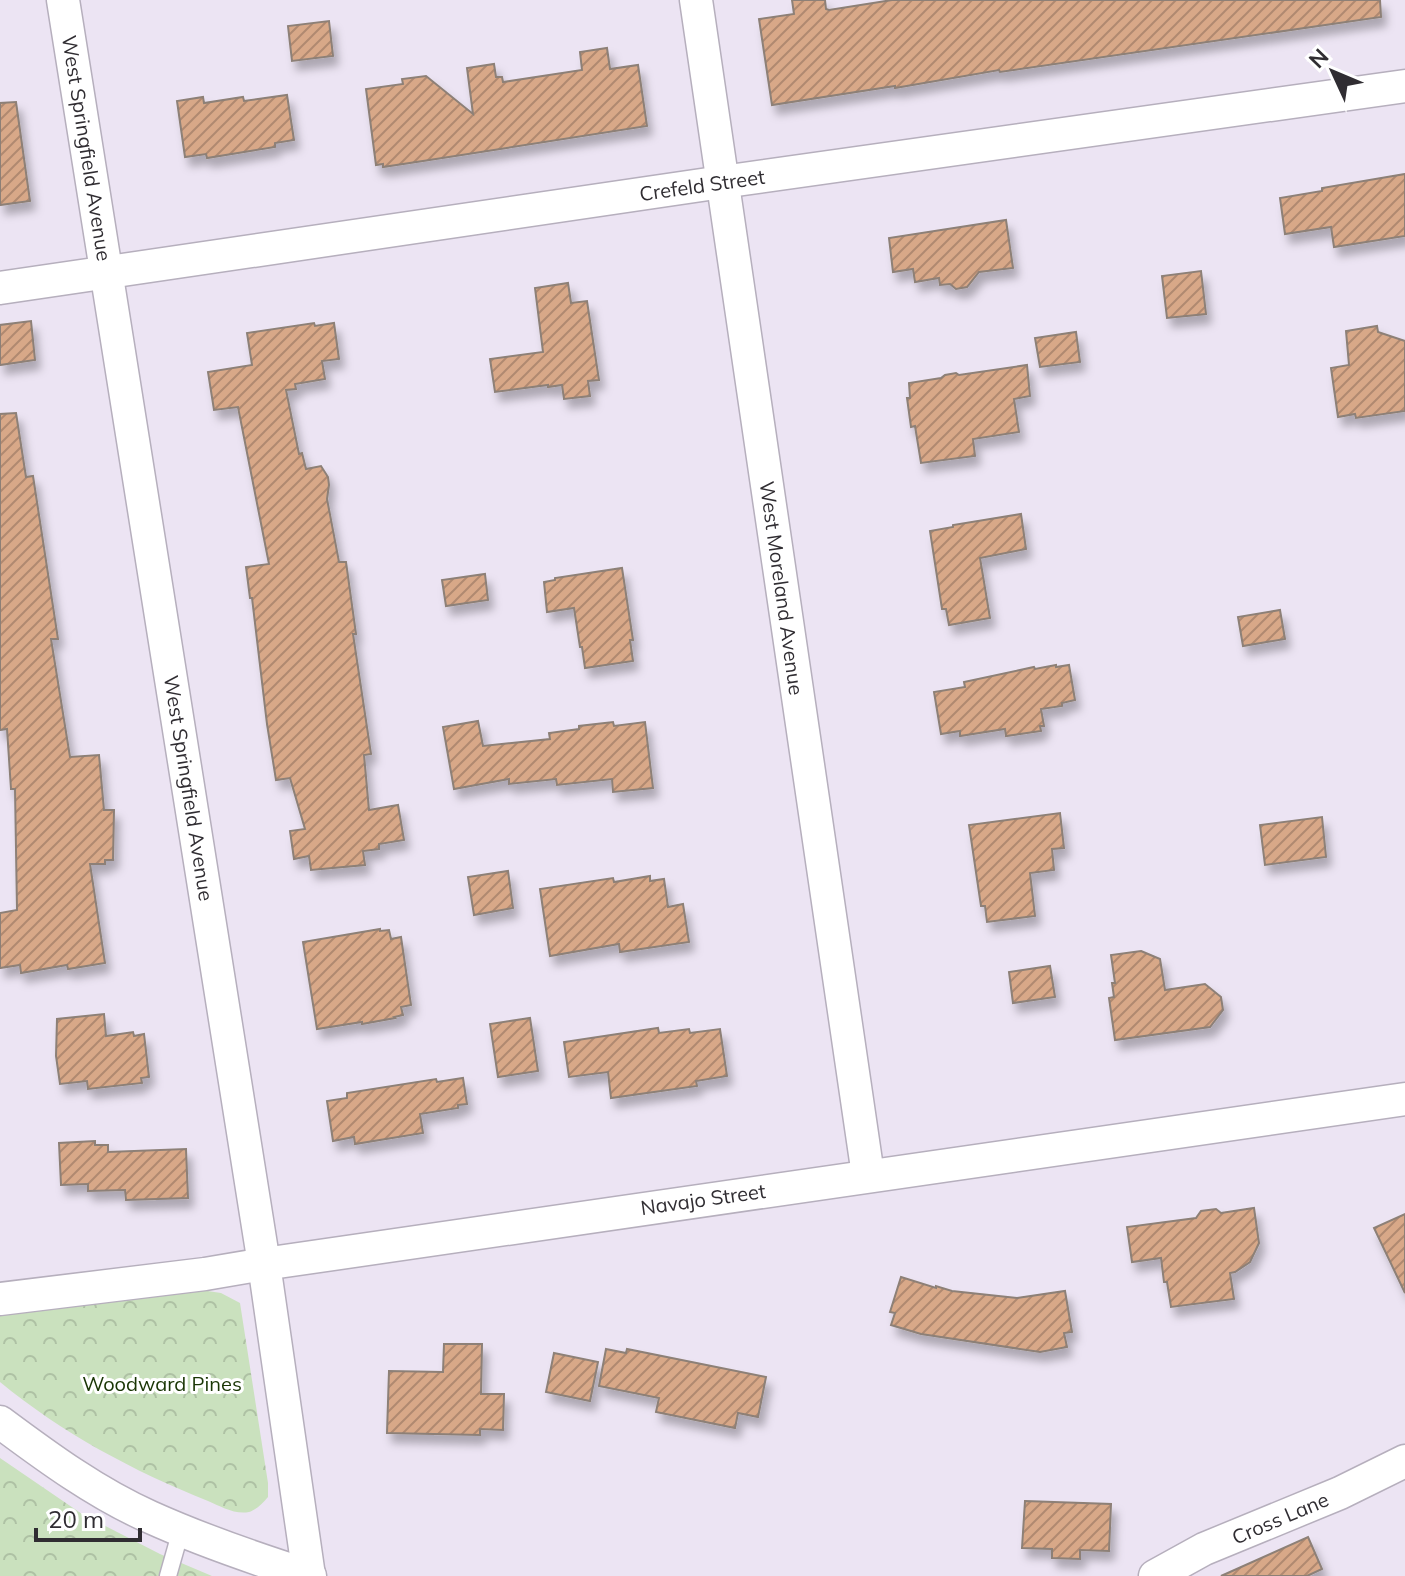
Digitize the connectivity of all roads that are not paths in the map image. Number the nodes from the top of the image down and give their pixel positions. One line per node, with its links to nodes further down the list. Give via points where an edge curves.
1 (63, 0): 5 (street, West Springfield Avenue)
2 (696, 0): 4 (street, West Moreland Avenue)
3 (1405, 86): 4 (street, Crefeld Street)
4 (722, 182): 5 (street, Crefeld Street); 8 (street, West Moreland Avenue)
5 (107, 272): 6 (street, Crefeld Street); 9 (street, West Springfield Avenue)
6 (0, 288)
7 (1405, 1099): 8 (street, Navajo Street)
8 (868, 1175): 9 (street, Navajo Street)
9 (264, 1264): 10 (street, Navajo Street); 15 (street, West Springfield Avenue)
10 (0, 1299)
11 (0, 1422): 13 (street, via 90,1484)
12 (1405, 1461): 16 (street, Cross Lane, via 1204,1549)
13 (181, 1530): 14 (lane); 15 (street)
14 (168, 1576)
15 (309, 1576)
16 (1155, 1576)

